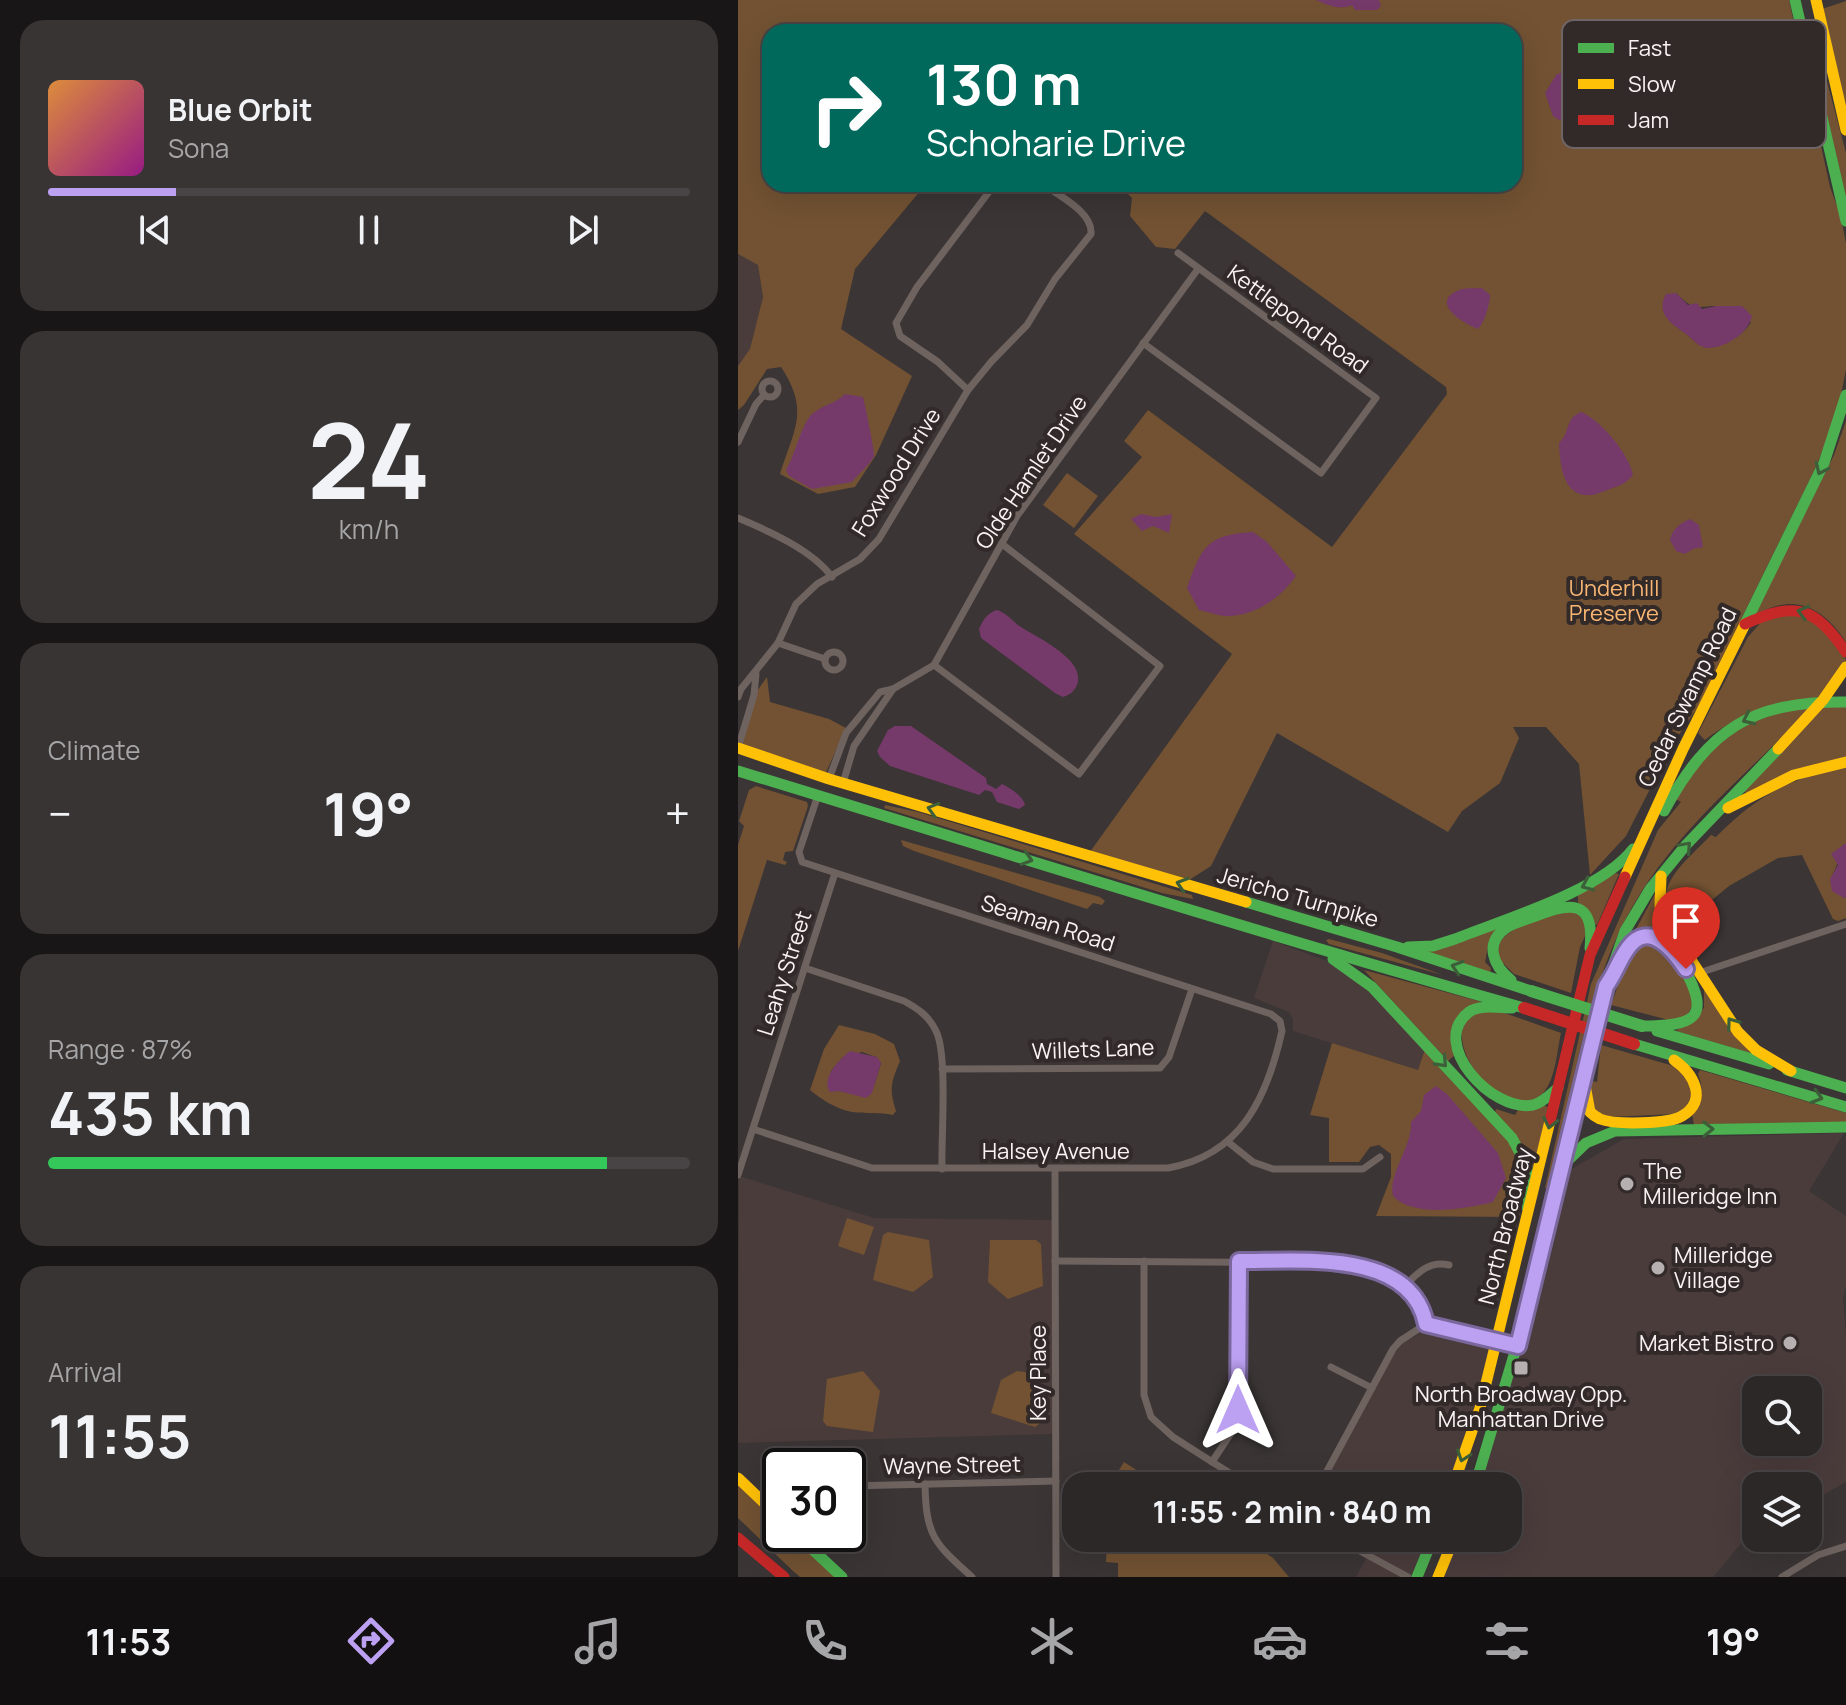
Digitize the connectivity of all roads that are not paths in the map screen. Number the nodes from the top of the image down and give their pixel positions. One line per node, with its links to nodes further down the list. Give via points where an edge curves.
1 (1795, 0): 3 (main road)
2 (1816, 0): 4 (main road)
3 (1799, 20)
4 (1821, 20)
5 (1826, 43): 6 (main road)
6 (1846, 130)
7 (1826, 138): 10 (main road)
8 (989, 192): 14 (street, via 896,323 900,336)
9 (1054, 192): 14 (street, Foxwood Drive, via 1084,214 1091,234 1027,325)
10 (1846, 221)
11 (1178, 253): 12 (street, Kettlepond Road)
12 (1198, 269): 13 (street, Olde Hamlet Drive); 13 (street, Kettlepond Road, via 1376,398 1330,461 1321,473)
13 (1143, 343): 19 (street, Olde Hamlet Drive)
14 (968, 390): 20 (street, Foxwood Drive, via 879,539)
15 (764, 395): 17 (street)
16 (1845, 402): 21 (main road, Cedar Swamp Road, one-way to 21, via 1824,463)
17 (738, 442)
18 (738, 518): 20 (street, via 796,548)
19 (1002, 544): 25 (street, Olde Hamlet Drive); 25 (street, via 1160,666 1079,774)
20 (832, 577): 22 (street, Foxwood Drive, via 796,604)
21 (1745, 624): 23 (main road, one-way to 21, via 1829,626 1808,612 1781,609); 39 (main road, Cedar Swamp Road)
22 (778, 643): 24 (street); 27 (street, Foxwood Drive)
23 (1846, 652)
24 (825, 659)
25 (934, 665): 28 (street)
26 (1846, 667): 30 (main road)
27 (756, 674): 29 (street, Foxwood Drive); 32 (street, Foxwood Drive)
28 (893, 689): 35 (street, via 880,692 846,733); 36 (street, via 856,742)
29 (738, 697)
30 (1823, 700): 31 (main road); 38 (main road); 54 (main road, one-way to 54, via 1748,718 1713,740 1689,766 1647,845)
31 (1846, 702)
32 (738, 748): 35 (main road, Jericho Turnpike)
33 (1846, 762): 38 (main road, via 1794,775)
34 (738, 771): 37 (main road, Jericho Turnpike)
35 (829, 779): 36 (main road, Jericho Turnpike)
36 (843, 783): 42 (main road, Jericho Turnpike, one-way to 36)
37 (818, 795): 40 (street, Seaman Road, via 799,859); 44 (main road, Jericho Turnpike, one-way to 44)
38 (1718, 813): 41 (main road, one-way to 38)
39 (1644, 834): 45 (main road, one-way to 45, via 1626,858 1593,883 1433,946); 47 (main road, Cedar Swamp Road)
40 (835, 873): 48 (street, Leahy Street); 51 (street, Seaman Road)
41 (1661, 876): 49 (main road, via 1660,906); 50 (main road, via 1625,931)
42 (1261, 907): 44 (main road); 45 (main road, Jericho Turnpike)
43 (1846, 924): 49 (street)
44 (1253, 929): 46 (main road, Jericho Turnpike)
45 (1397, 947): 52 (main road, Jericho Turnpike, one-way to 45)
46 (1324, 952): 53 (main road, Jericho Turnpike); 72 (main road, one-way to 72, via 1372,987 1512,1138 1527,1166)
47 (1590, 955): 52 (main road, via 1590,923 1573,906 1506,928 1492,957 1502,974); 54 (main road, Cedar Swamp Road)
48 (805, 968): 58 (street, via 918,1009 937,1033); 65 (street, Leahy Street)
49 (1699, 973): 59 (main road, one-way to 49, via 1738,1032)
50 (1606, 986): 56 (main road, via 1631,943 1651,937 1671,946 1697,987 1698,1004 1684,1023); 60 (main road)
51 (1192, 989): 55 (street, Seaman Road, via 1271,1014); 58 (street, Willets Lane, via 1169,1057 1160,1068)
52 (1531, 991): 56 (main road, Jericho Turnpike, bridge)
53 (1524, 1008): 57 (main road, Jericho Turnpike, bridge); 61 (main road, via 1468,1014 1457,1036 1461,1057 1480,1087 1507,1103 1528,1106)
54 (1573, 1019): 61 (main road, North Broadway)
55 (1282, 1026): 66 (street, Halsey Avenue, via 1259,1101)
56 (1642, 1026): 59 (main road, Jericho Turnpike)
57 (1665, 1053): 60 (main road, via 1696,1083 1691,1108 1676,1119 1599,1119 1590,1112); 63 (main road, Jericho Turnpike, one-way to 63)
58 (942, 1069): 69 (street)
59 (1791, 1071): 62 (main road, Jericho Turnpike)
60 (1585, 1080): 68 (main road)
61 (1558, 1088): 72 (main road, North Broadway, one-way to 72)
62 (1846, 1088)
63 (1846, 1107)
64 (1846, 1127): 68 (main road, one-way to 64, via 1580,1145 1615,1131)
65 (753, 1129): 69 (street, Halsey Avenue, via 872,1168); 71 (street, Leahy Street)
66 (1228, 1142): 67 (street, via 1253,1162 1273,1169 1363,1169); 70 (street, Halsey Avenue, via 1194,1162 1168,1168)
67 (1380, 1157)
68 (1560, 1168): 80 (main road)
69 (942, 1169): 70 (street, Halsey Avenue)
70 (1055, 1169): 73 (street, Key Place)
71 (738, 1175)
72 (1528, 1217): 79 (main road, North Broadway)
73 (1055, 1261): 74 (street); 89 (street, Key Place)
74 (1144, 1261): 75 (street); 83 (street, via 1146,1405 1159,1427)
75 (1239, 1261): 77 (street, via 1350,1263); 83 (street, via 1238,1410 1233,1430)
76 (1449, 1265): 77 (street, via 1424,1269)
77 (1405, 1286): 78 (street, via 1420,1304)
78 (1426, 1324): 79 (street); 82 (street, via 1393,1349)
79 (1497, 1341): 80 (street); 86 (main road, North Broadway, one-way to 86)
80 (1518, 1346): 87 (main road)
81 (1331, 1367): 82 (street)
82 (1372, 1388): 85 (street)
83 (1212, 1462): 84 (street)
84 (1228, 1472)
85 (1327, 1472)
86 (1458, 1472)
87 (1479, 1472)
88 (738, 1478): 92 (main road)
89 (1056, 1481): 90 (street, Wayne Street); 103 (street, Key Place)
90 (925, 1484): 91 (street, Wayne Street); 102 (street, via 929,1529)
91 (866, 1486)
92 (762, 1501)
93 (738, 1539): 99 (main road); 100 (main road)
94 (1846, 1546): 107 (street, via 1818,1555)
95 (815, 1552): 101 (main road)
96 (1362, 1552): 104 (street)
97 (1427, 1552): 105 (main road)
98 (1448, 1552): 106 (main road)
99 (777, 1577)
100 (784, 1577)
101 (842, 1577)
102 (972, 1577)
103 (1056, 1577)
104 (1408, 1577)
105 (1417, 1577)
106 (1438, 1577)
107 (1782, 1577)

